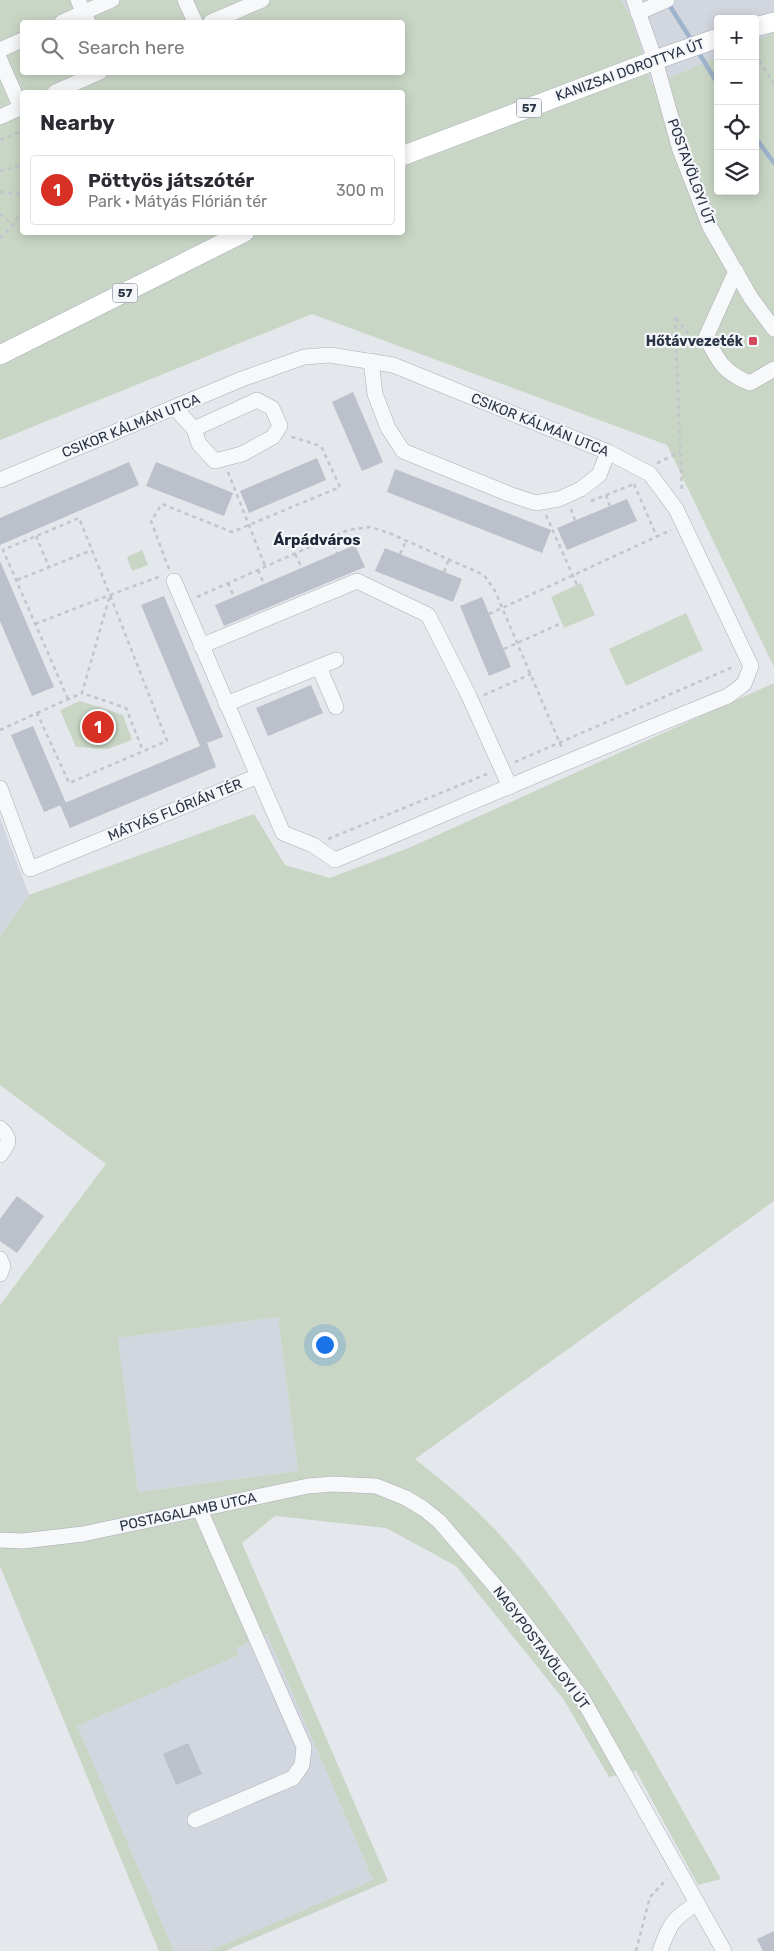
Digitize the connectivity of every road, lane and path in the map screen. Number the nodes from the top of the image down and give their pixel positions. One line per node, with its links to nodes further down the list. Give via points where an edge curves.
1 (112, 0): 6 (street)
2 (185, 0): 8 (street)
3 (262, 0): 9 (street)
4 (664, 1): 5 (street)
5 (636, 6): 16 (street, POSTAVÖLGYI ÚT)
6 (83, 12): 7 (street)
7 (66, 20)
8 (194, 20)
9 (216, 20)
10 (774, 22): 11 (main road)
11 (759, 26)
12 (714, 40): 16 (main road, KANIZSAI DOROTTYA ÚT / 57)
13 (20, 41): 14 (street)
14 (0, 50)
15 (0, 60): 21 (street)
16 (656, 60): 26 (main road, KANIZSAI DOROTTYA ÚT / 57); 36 (street, POSTAVÖLGYI ÚT, via 680,150 710,227)
17 (759, 60): 19 (path)
18 (93, 75): 20 (street)
19 (774, 84)
20 (60, 90)
21 (20, 104)
22 (20, 109): 23 (street)
23 (0, 117)
24 (20, 132): 25 (path)
25 (0, 140)
26 (405, 155)
27 (20, 166): 28 (path)
28 (0, 171)
29 (0, 192): 30 (path)
30 (20, 194)
31 (1, 215): 33 (path)
32 (20, 215): 33 (path)
33 (13, 225): 35 (path)
34 (239, 235): 39 (main road, 57)
35 (0, 238)
36 (736, 271): 37 (street, POSTAVÖLGYI ÚT); 41 (street, via 706,337 719,362 735,378 750,383)
37 (774, 330)
38 (697, 344): 46 (path, via 675,317)
39 (0, 355)
40 (371, 361): 42 (street, CSIKOR KÁLMÁN UTCA, via 330,355 304,357); 45 (street, CSIKOR KÁLMÁN UTCA, via 393,365); 53 (street, via 375,394 388,428 403,451 509,494)
41 (774, 369)
42 (175, 408): 43 (street); 49 (street, CSIKOR KÁLMÁN UTCA)
43 (194, 429): 44 (street, via 257,400 272,408 280,426); 47 (street, via 199,444 215,461)
44 (276, 432): 47 (street, via 273,438 242,454); 57 (path, via 321,446 340,487)
45 (608, 452): 48 (street, CSIKOR KÁLMÁN UTCA); 53 (street, via 599,475 559,499)
46 (680, 452): 48 (path); 51 (path)
47 (223, 459): 57 (path)
48 (642, 470): 58 (street, CSIKOR KÁLMÁN UTCA, via 650,474 676,508)
49 (0, 480)
50 (634, 484): 61 (path)
51 (682, 490)
52 (606, 495): 54 (path)
53 (540, 502): 74 (path)
54 (610, 506)
55 (570, 509): 56 (path)
56 (575, 520)
57 (249, 525): 68 (path); 73 (path, via 232,532 162,504 151,521)
58 (684, 525): 61 (path); 86 (street, CSIKOR KÁLMÁN UTCA)
59 (36, 536): 63 (path, via 79,518); 69 (path); 75 (path, via 4,550)
60 (330, 537): 65 (path)
61 (657, 537): 74 (path)
62 (406, 541): 66 (path)
63 (92, 550): 69 (path); 79 (path)
64 (295, 553): 70 (path)
65 (337, 553)
66 (400, 554)
67 (448, 559): 72 (path)
68 (265, 566)
69 (49, 567): 75 (path)
70 (302, 568)
71 (258, 570): 77 (path)
72 (444, 572)
73 (173, 574): 79 (path); 84 (street, MÁTYÁS FLÓRIÁN TÉR)
74 (573, 576): 78 (path); 81 (path)
75 (16, 580): 82 (path)
76 (228, 583): 80 (path)
77 (264, 584)
78 (577, 585)
79 (110, 595): 82 (path); 90 (path); 97 (path, via 167,741)
80 (234, 597)
81 (489, 614)
82 (35, 624): 91 (path)
83 (562, 624): 85 (path)
84 (201, 646): 92 (street, via 357,581 428,615); 93 (street, MÁTYÁS FLÓRIÁN TÉR)
85 (504, 649)
86 (748, 659): 98 (path); 100 (street, via 751,666 744,684 728,696)
87 (336, 660): 88 (street)
88 (318, 667): 93 (street); 94 (street)
89 (531, 674): 92 (path)
90 (82, 693): 91 (path); 97 (path, via 126,708)
91 (68, 699): 95 (path)
92 (471, 702): 98 (street)
93 (226, 704): 99 (street, MÁTYÁS FLÓRIÁN TÉR)
94 (336, 707)
95 (37, 713): 96 (path); 97 (path, via 69,783)
96 (0, 730)
97 (143, 751)
98 (502, 768): 100 (street); 102 (path)
99 (258, 776): 101 (street, MÁTYÁS FLÓRIÁN TÉR, via 30,869); 102 (street, via 283,833)
100 (510, 787): 102 (street, via 335,860)
101 (0, 788)
102 (313, 845)
103 (0, 1128): 104 (street, via 8,1138 7,1146)
104 (0, 1155)
105 (0, 1259): 106 (street, via 3,1266)
106 (0, 1274)
107 (376, 1486): 108 (street, POSTAGALAMB UTCA, via 308,1486); 111 (street, NAGYPOSTAVÖLGYI ÚT, via 406,1498 439,1522 508,1601 582,1698)
108 (200, 1510): 109 (street, POSTAGALAMB UTCA, via 84,1534 23,1541); 110 (street, via 304,1747 302,1765 292,1778)
109 (0, 1540)
110 (195, 1820)
111 (679, 1870): 112 (street, NAGYPOSTAVÖLGYI ÚT); 113 (path, via 650,1897)
112 (697, 1903): 114 (street, via 670,1924); 115 (street, NAGYPOSTAVÖLGYI ÚT)
113 (636, 1951)
114 (660, 1951)
115 (724, 1951)

